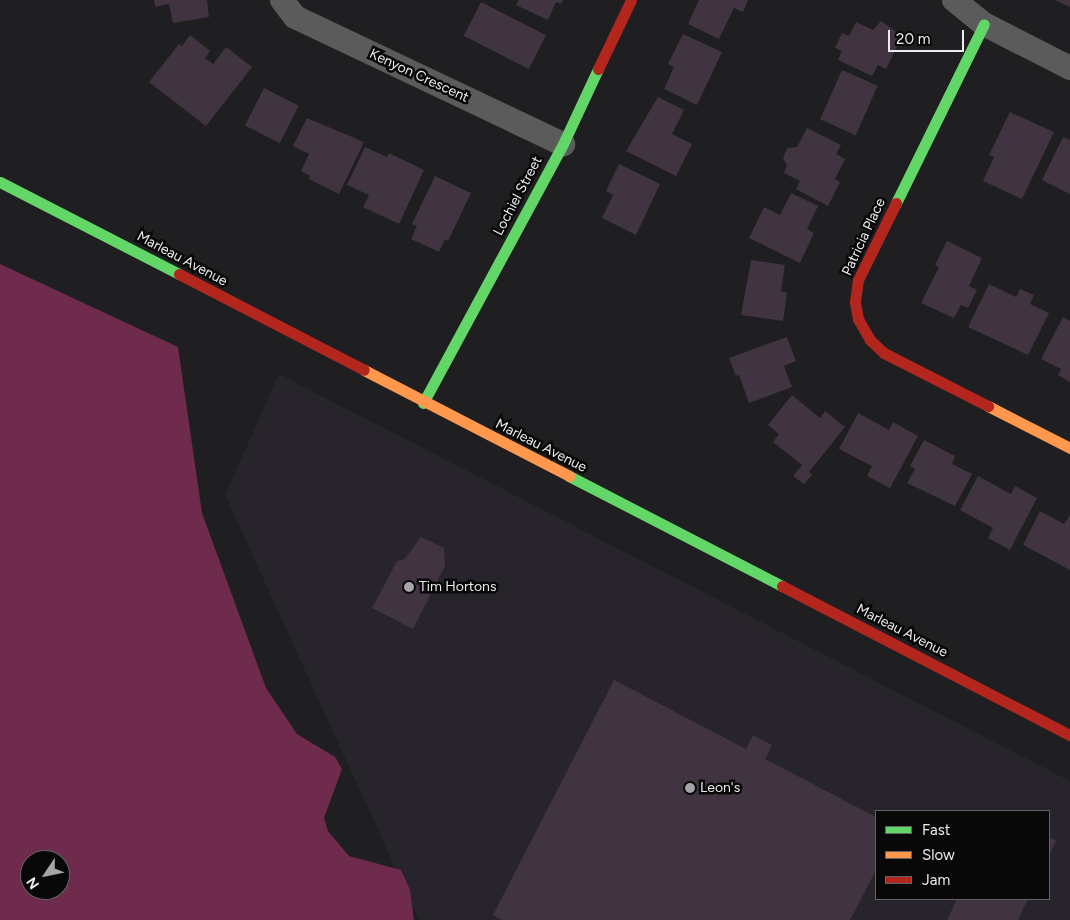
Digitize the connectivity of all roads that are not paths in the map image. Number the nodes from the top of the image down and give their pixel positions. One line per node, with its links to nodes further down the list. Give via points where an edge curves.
1 (282, 0): 6 (street, Kenyon Crescent, via 295,17)
2 (631, 0): 6 (main road, Lochiel Street)
3 (954, 0): 4 (street)
4 (984, 24): 5 (street); 9 (main road, Patricia Place, via 858,280 855,302 858,319 870,340 884,353)
5 (1070, 68)
6 (563, 144): 8 (main road, Lochiel Street)
7 (0, 182): 8 (main road, Marleau Avenue)
8 (424, 403): 10 (main road, Marleau Avenue)
9 (1070, 448)
10 (1070, 735)

